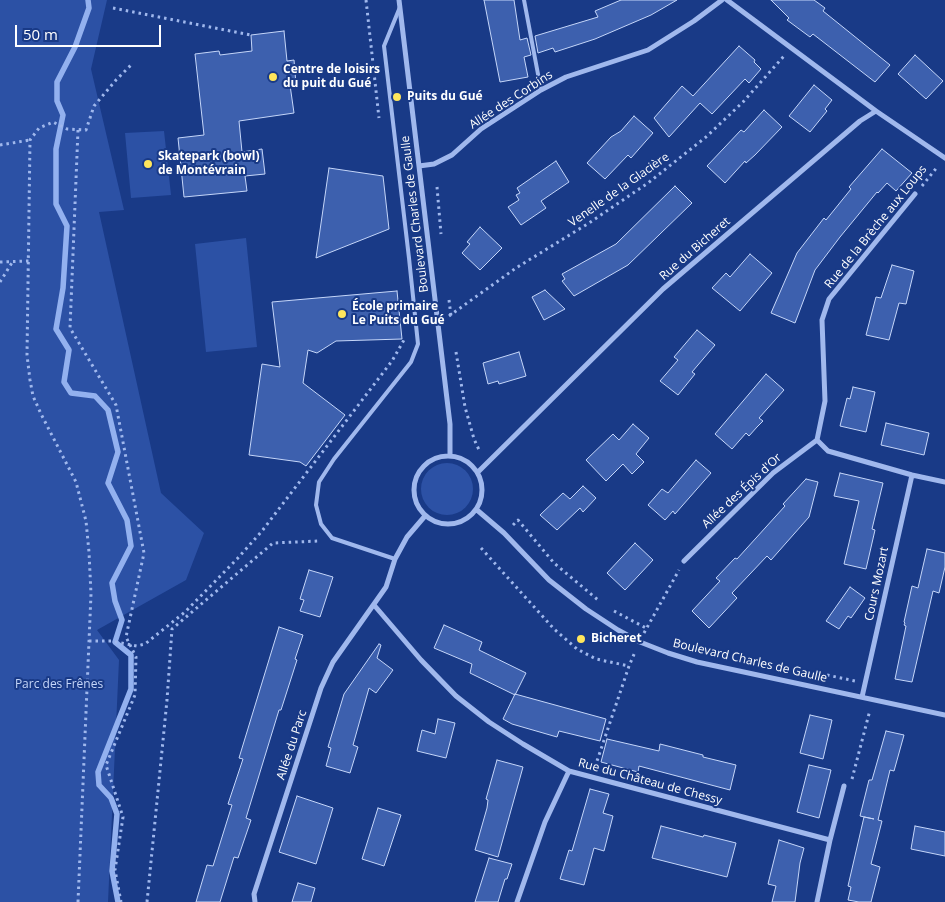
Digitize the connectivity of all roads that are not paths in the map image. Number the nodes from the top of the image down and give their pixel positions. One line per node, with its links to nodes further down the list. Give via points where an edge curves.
1 (399, 0): 5 (street, Boulevard Charles de Gaulle)
2 (524, 0): 6 (lane)
3 (722, 0): 6 (street, Allée des Corbins, via 694,22 648,50 566,77)
4 (727, 0): 7 (street)
5 (400, 7): 9 (street, Boulevard Charles de Gaulle); 18 (lane, via 384,46 418,344 411,362 319,482 316,504 321,524 332,538)
6 (542, 90): 9 (street, Allée des Corbins, via 481,130 452,155 434,164)
7 (876, 111): 8 (street); 13 (street, Rue du Bicheret, via 860,121 663,289)
8 (945, 158)
9 (419, 166): 12 (street, Boulevard Charles de Gaulle, via 450,424)
10 (915, 194): 11 (street, Rue de la Brèche aux Loups, via 829,299 822,320 825,401)
11 (817, 440): 14 (street, via 828,450); 19 (street, Allée des Épis d'Or, via 773,473)
12 (450, 455): 13 (street, via 471,463); 17 (street, via 424,465 416,477 416,504)
13 (478, 472): 16 (street, via 483,491)
14 (912, 475): 15 (street); 21 (street, Cours Mozart)
15 (945, 482)
16 (477, 510): 17 (street, via 466,520 452,525 437,523); 21 (street, Boulevard Charles de Gaulle, via 549,580 586,609 640,642 698,662)
17 (425, 516): 18 (street, Allée du Parc, via 407,537)
18 (395, 559): 20 (street, Allée du Parc, via 386,587)
19 (684, 561)
20 (374, 605): 23 (street, Rue du Château de Chessy, via 456,696 489,722); 26 (street, Allée du Parc, via 333,662 320,688 254,894)
21 (862, 697): 22 (street, Boulevard Charles de Gaulle)
22 (945, 715)
23 (569, 770): 25 (street, Rue du Château de Chessy); 27 (street, via 545,822)
24 (844, 786): 25 (street)
25 (830, 840): 28 (street)
26 (255, 902)
27 (517, 902)
28 (817, 902)

